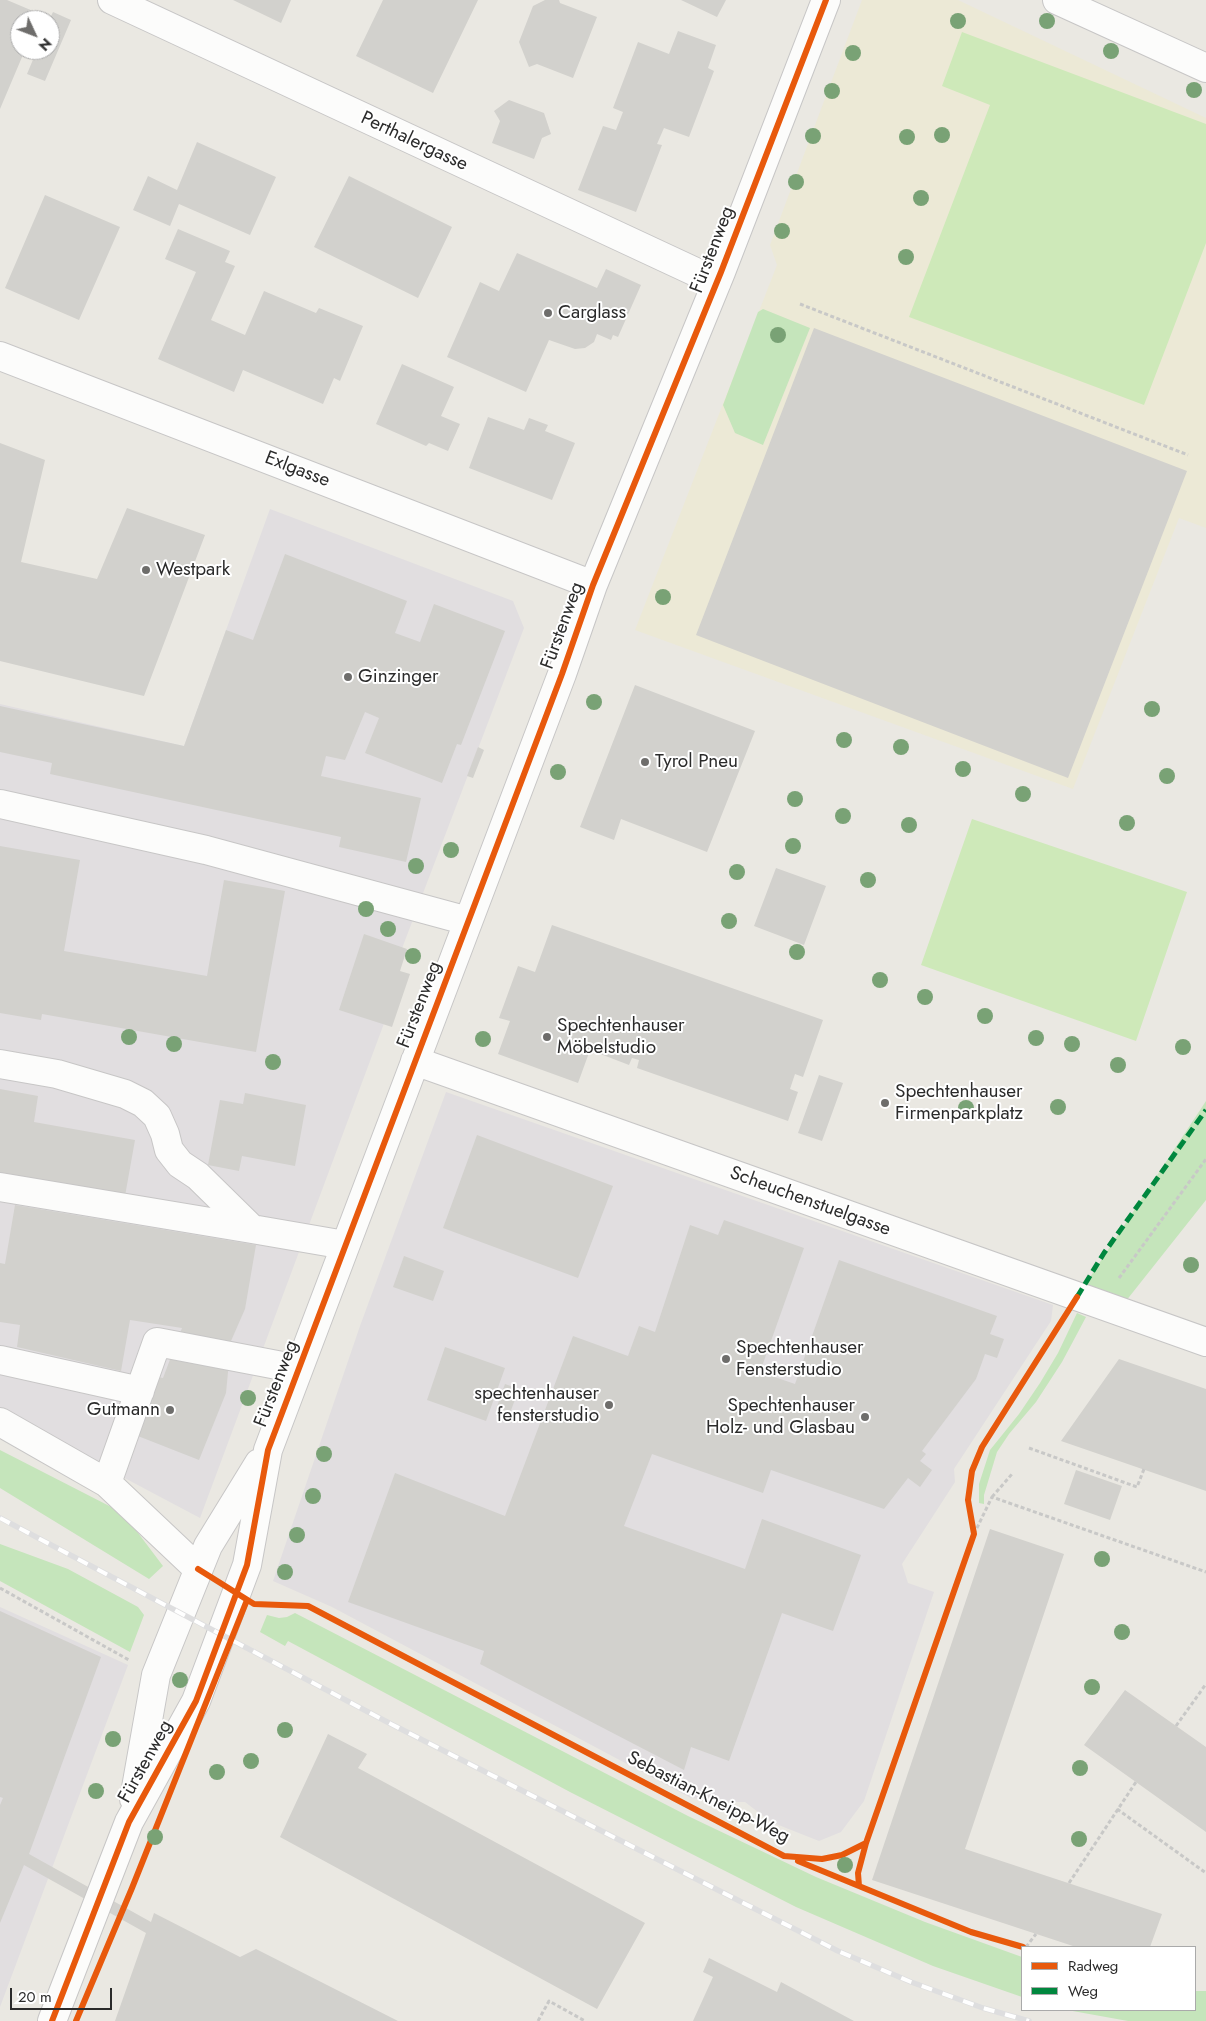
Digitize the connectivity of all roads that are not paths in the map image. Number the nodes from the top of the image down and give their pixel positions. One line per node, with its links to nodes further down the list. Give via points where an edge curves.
1 (112, 0): 5 (street, Perthalergasse)
2 (826, 0): 5 (street, Fürstenweg)
3 (1057, 0): 4 (street)
4 (1206, 68)
5 (717, 282): 7 (street, Fürstenweg)
6 (0, 356): 7 (street, Exlgasse)
7 (593, 585): 9 (street, Fürstenweg)
8 (0, 804): 9 (street, via 206,850)
9 (468, 921): 10 (street, Fürstenweg)
10 (415, 1061): 14 (street, Fürstenweg); 15 (street, Scheuchenstuelgasse)
11 (0, 1064): 13 (street, via 57,1074 126,1094 144,1103 157,1116 169,1150 180,1164 198,1176)
12 (0, 1187): 13 (street)
13 (252, 1229): 14 (street)
14 (345, 1245): 17 (street, Fürstenweg)
15 (1206, 1342)
16 (0, 1360): 18 (street)
17 (298, 1369): 18 (street, via 157,1342); 20 (street, Fürstenweg)
18 (140, 1391): 21 (street)
19 (0, 1422): 21 (street)
20 (268, 1450): 22 (street, Fürstenweg, via 208,1546); 23 (street, Fürstenweg, via 247,1565 230,1612 196,1701)
21 (107, 1483): 22 (street)
22 (198, 1569): 23 (street, Fürstenweg, via 156,1675)
23 (129, 1822): 24 (street, Fürstenweg)
24 (52, 2021)

